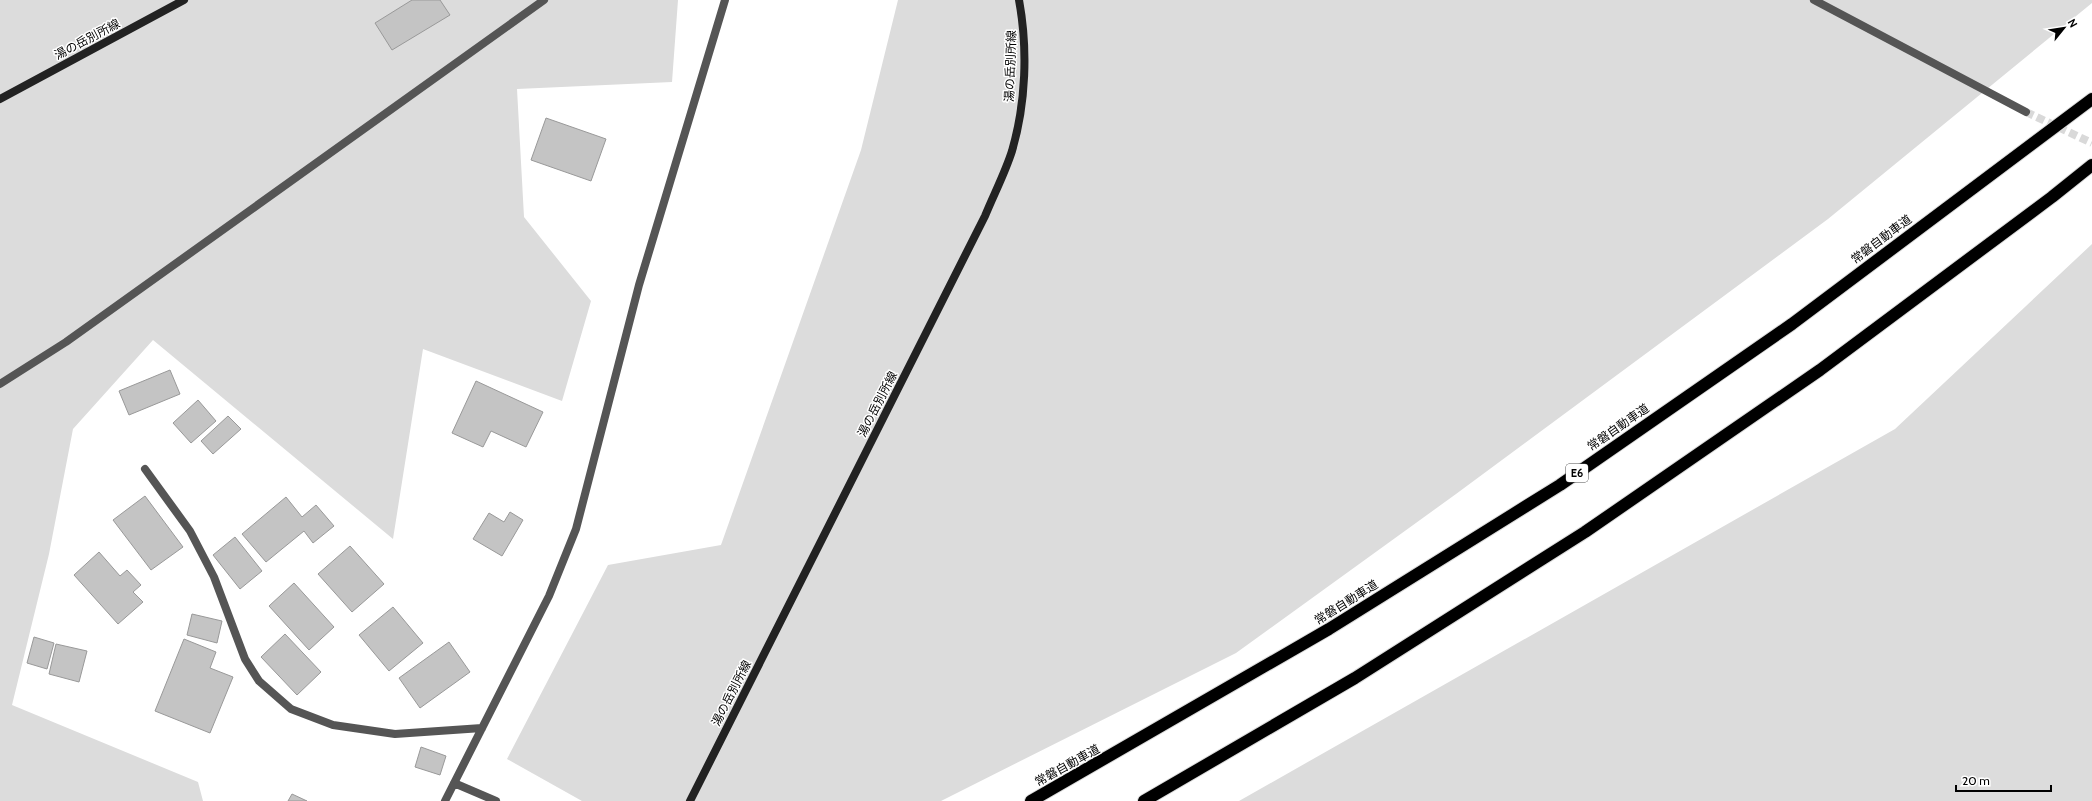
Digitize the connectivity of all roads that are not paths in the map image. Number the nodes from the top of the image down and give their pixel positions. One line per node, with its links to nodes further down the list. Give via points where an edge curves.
1 (184, 0): 7 (main road, 湯の岳別所線)
2 (544, 0): 10 (street, via 66,342)
3 (725, 0): 12 (street, via 639,286 576,529 549,596)
4 (1019, 0): 16 (main road, 湯の岳別所線, via 1023,25 1023,101 1009,158 985,216)
5 (1814, 0): 8 (street)
6 (2092, 98): 17 (highway, 常磐自動車道 / E6, via 1792,324 1560,485 1329,629)
7 (0, 99)
8 (2026, 112)
9 (2092, 165): 18 (highway, via 1820,370 1585,532 1355,678)
10 (0, 384)
11 (145, 469): 12 (street, via 190,531 214,577 245,659 259,681 291,709 333,725 395,734)
12 (482, 728): 13 (street)
13 (454, 783): 14 (street); 15 (street)
14 (445, 801)
15 (496, 801)
16 (690, 801)
17 (1031, 801)
18 (1144, 801)

